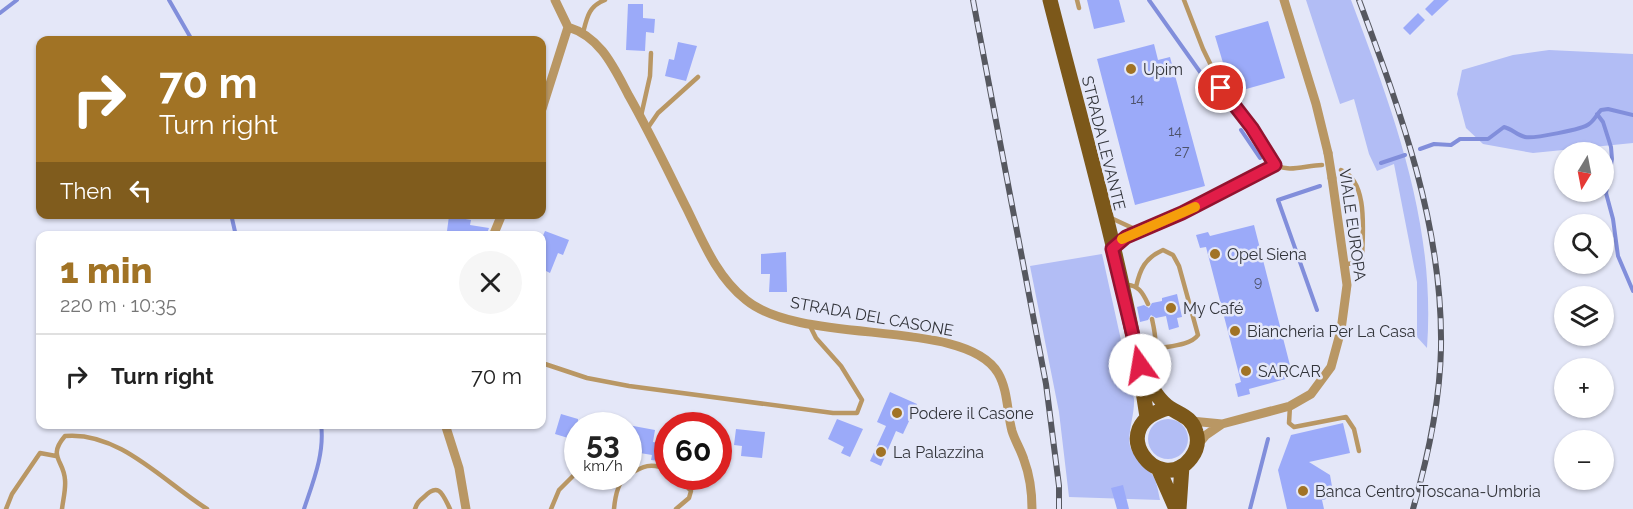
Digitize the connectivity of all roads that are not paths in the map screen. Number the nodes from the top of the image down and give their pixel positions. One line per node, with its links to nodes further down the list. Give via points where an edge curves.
1 (555, 0): 8 (street)
2 (605, 0): 9 (lane, via 592,6)
3 (1050, 0): 18 (main road, STRADA LEVANTE)
4 (1077, 0): 7 (lane)
5 (1184, 0): 15 (lane, via 1221,88)
6 (1284, 0): 21 (street, VIALE EUROPA, bridge, via 1328,153)
7 (1079, 8)
8 (568, 27): 9 (street, STRADA DEL CASONE); 12 (street)
9 (583, 33): 13 (street, STRADA DEL CASONE, via 608,57)
10 (651, 53): 13 (lane)
11 (698, 77): 14 (lane, via 658,113)
12 (546, 96)
13 (640, 116): 14 (street, STRADA DEL CASONE)
14 (647, 129): 25 (street, STRADA DEL CASONE, via 731,289 770,313)
15 (1275, 165): 16 (lane, via 1292,169); 19 (lane)
16 (1322, 165)
17 (1341, 170): 21 (lane, via 1355,180 1361,197 1362,263)
18 (1104, 214): 19 (lane); 20 (main road, STRADA LEVANTE)
19 (1139, 231): 20 (lane)
20 (1112, 249): 22 (main road, STRADA LEVANTE)
21 (1346, 264): 29 (street, VIALE EUROPA, via 1345,304 1331,367 1311,394)
22 (1129, 286): 23 (lane); 26 (lane, via 1149,257 1163,250 1173,255 1179,266 1198,335 1187,343); 28 (main road, STRADA LEVANTE)
23 (1148, 304)
24 (1152, 319): 26 (lane)
25 (808, 324): 27 (lane, via 862,400 857,413 629,386); 52 (street, STRADA DEL CASONE, via 928,340 967,349 987,360 1004,386 1011,427 1029,478)
26 (1155, 349): 28 (lane)
27 (546, 364)
28 (1140, 365): 30 (main road, STRADA LEVANTE, via 1150,386); 31 (main road, STRADA LEVANTE)
29 (1290, 406): 33 (street, VIALE EUROPA); 36 (lane, via 1289,423 1294,427 1346,417 1354,429)
30 (1169, 408): 31 (main road); 32 (main road, STRADA LEVANTE)
31 (1147, 417): 39 (main road, STRADA LEVANTE, via 1137,444 1147,462)
32 (1191, 421): 33 (street, VIALE EUROPA); 35 (main road, via 1197,438)
33 (1222, 424): 35 (street, VIALE EUROPA, via 1201,440)
34 (447, 429): 48 (street)
35 (1196, 450): 38 (main road)
36 (1359, 452)
37 (56, 456): 43 (lane, via 40,453); 44 (lane, via 66,478); 45 (lane, via 58,445 66,436 82,434 101,440 128,453)
38 (1182, 466): 39 (main road); 53 (main road, STRADA LEVANTE)
39 (1158, 468): 53 (main road, STRADA LEVANTE)
40 (564, 486): 49 (lane)
41 (618, 490): 50 (lane)
42 (690, 490): 51 (lane, via 689,498)
43 (6, 509)
44 (62, 509)
45 (207, 509)
46 (415, 509): 47 (lane, via 430,490 436,490 442,493)
47 (450, 509)
48 (466, 509)
49 (551, 509)
50 (614, 509)
51 (676, 509)
52 (1032, 509)
53 (1178, 509)

